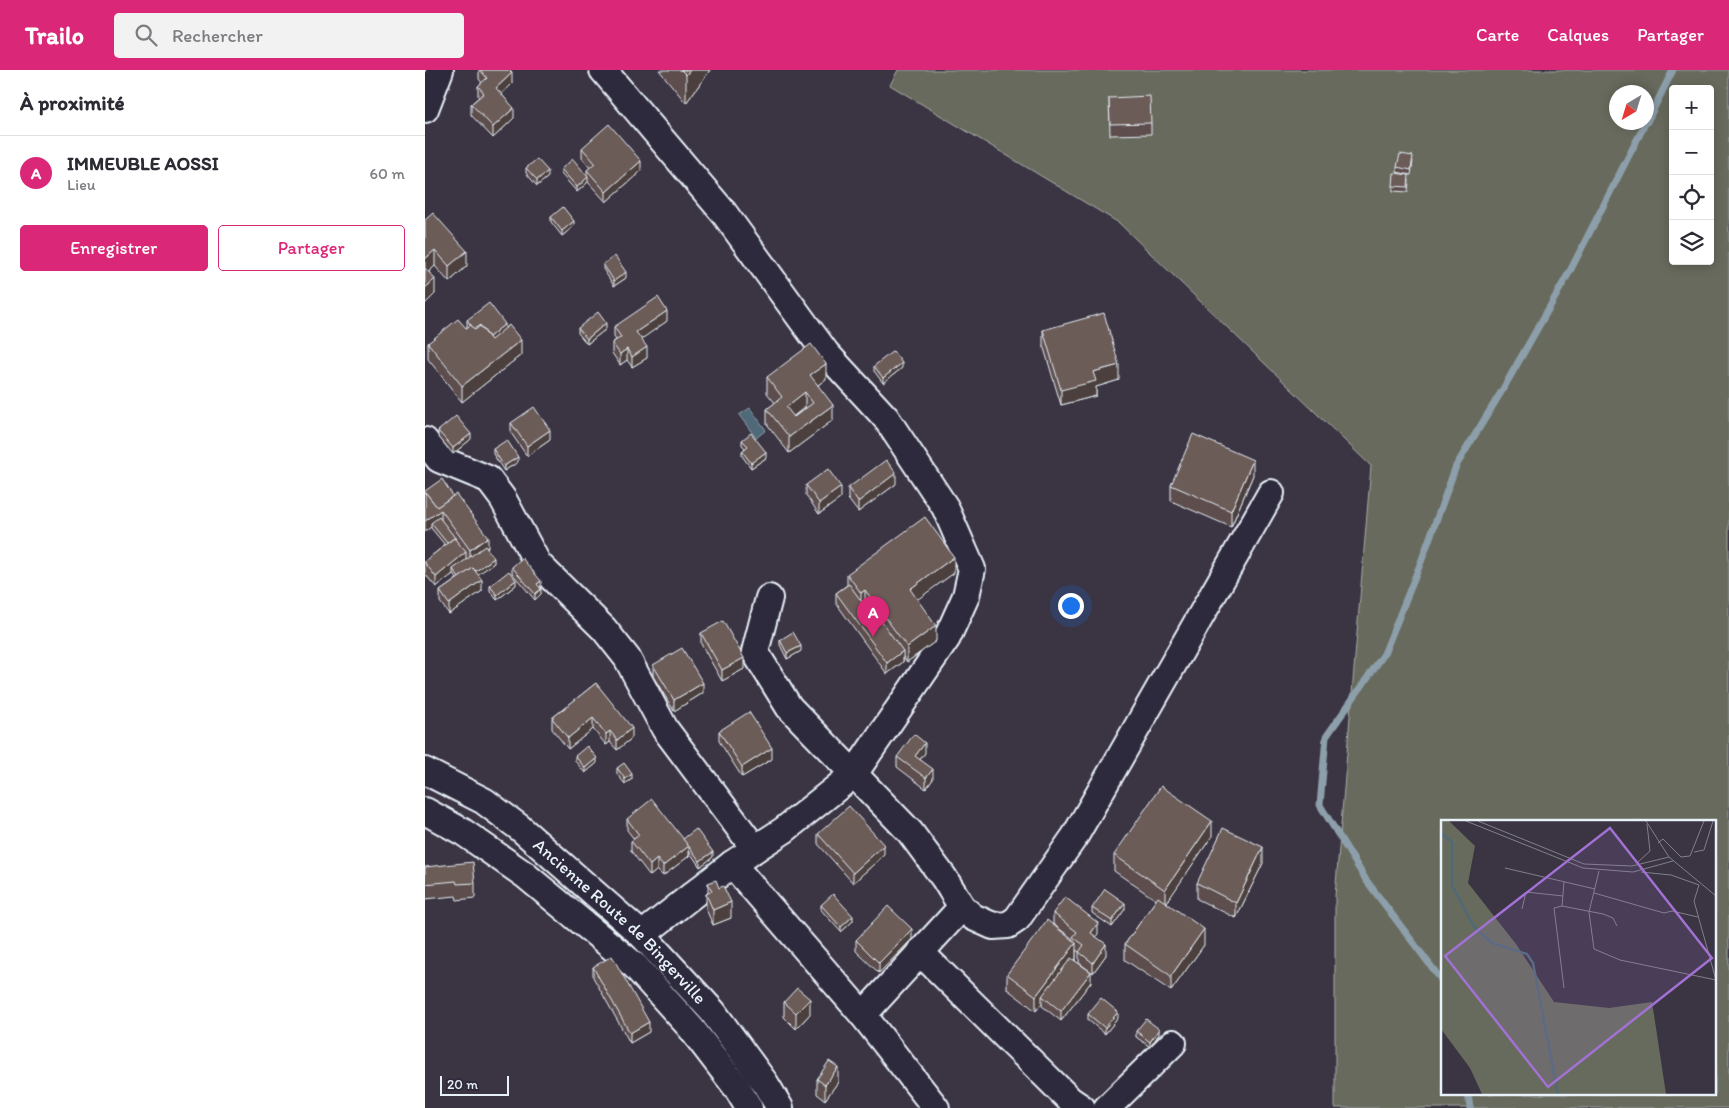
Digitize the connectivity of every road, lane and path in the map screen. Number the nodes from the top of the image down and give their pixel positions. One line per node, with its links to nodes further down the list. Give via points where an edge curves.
1 (440, 70): 3 (street)
2 (603, 70): 9 (street, via 724,213 826,353 886,418 945,507 972,569 966,596 947,638)
3 (425, 108)
4 (425, 441): 14 (street, via 439,459 488,479 503,499 538,564 604,629 627,658 665,729)
5 (1271, 493): 16 (street, via 1075,836 1017,920 1008,925 993,926 973,917)
6 (769, 598): 9 (street, via 755,652 789,707)
7 (425, 751): 10 (street)
8 (425, 771): 10 (street, Ancienne Route de Bingerville)
9 (854, 774): 14 (street); 16 (street, via 910,832)
10 (483, 802): 17 (street, Ancienne Route de Bingerville, via 526,834)
11 (425, 811): 13 (street, Ancienne Route de Bingerville)
12 (425, 825): 13 (street)
13 (463, 832): 21 (street, Ancienne Route de Bingerville, via 525,875 635,966 691,1028)
14 (755, 849): 15 (street)
15 (732, 864): 17 (street); 19 (street)
16 (962, 907): 18 (street)
17 (643, 935): 22 (street, Ancienne Route de Bingerville, via 713,1012)
18 (920, 952): 19 (street); 24 (street, via 1070,1100)
19 (863, 1015): 23 (street)
20 (1173, 1043): 25 (street)
21 (749, 1108)
22 (781, 1108)
23 (936, 1108)
24 (1082, 1108)
25 (1107, 1108)

